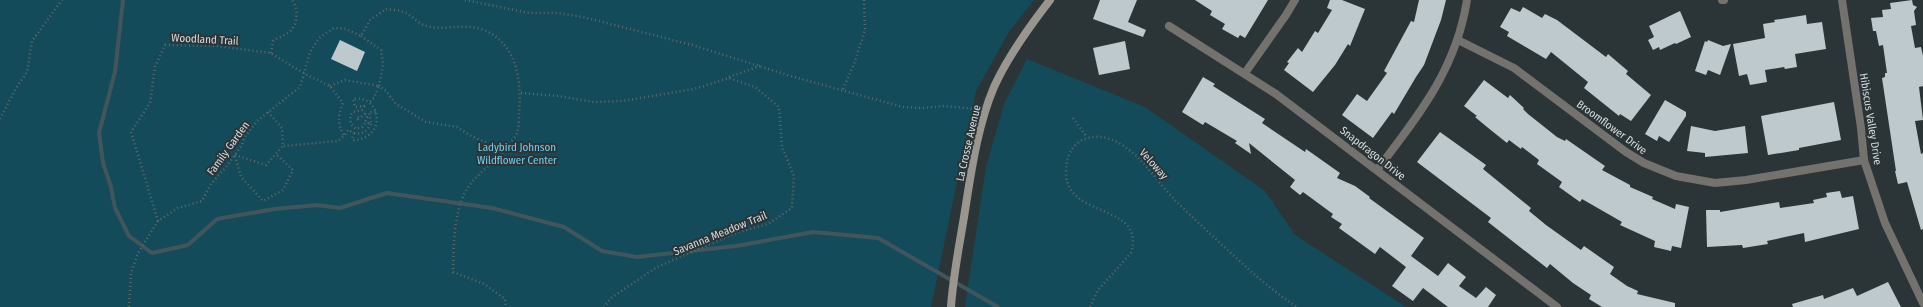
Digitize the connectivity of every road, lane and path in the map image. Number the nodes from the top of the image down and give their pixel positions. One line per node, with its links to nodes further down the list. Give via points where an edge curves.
1 (62, 0): 26 (path, via 32,41 27,72)
2 (292, 0): 12 (path, via 296,4 297,16 289,32 273,40)
3 (465, 0): 13 (path, via 529,13 557,13 583,17 692,45)
4 (864, 0): 19 (path, via 865,30)
5 (1050, 0): 22 (street, La Crosse Avenue, via 1030,25 1008,62)
6 (1295, 0): 14 (street)
7 (1467, 0): 11 (street)
8 (1842, 0): 37 (street, Hibiscus Valley Drive)
9 (1169, 26): 14 (street, Snapdragon Drive)
10 (361, 36): 15 (path, Family Garden, via 346,29 334,28 319,38 310,52); 18 (path, via 381,50 383,65); 20 (path, via 370,20 386,9 404,12 426,26 480,29 499,38 508,49 516,67)
11 (1458, 40): 37 (street, Broomflower Drive, via 1514,68 1638,159 1676,176 1701,182 1729,182); 38 (street, via 1426,104)
12 (271, 53): 15 (path, Woodland Trail); 39 (path, Woodland Trail, via 217,46 165,45 155,67 150,103 131,132)
13 (760, 66): 16 (path); 19 (path)
14 (1245, 73): 38 (street, Snapdragon Drive)
15 (305, 74): 17 (path, Woodland Trail); 23 (path, Family Garden, via 300,87)
16 (728, 78): 20 (path, via 694,89 623,101 594,102); 44 (path, Savanna Meadow Trail, via 755,87 779,107 782,147 794,176 792,208 768,224 736,233 652,270 611,298)
17 (330, 86): 18 (path, via 345,80); 31 (path, via 343,103 338,125)
18 (379, 86): 21 (path, via 374,98); 36 (path, via 396,104 426,122 457,127 485,142)
19 (843, 89): 22 (path, via 902,107 963,107)
20 (521, 93): 36 (path, via 518,131)
21 (369, 102): 24 (path); 28 (path, via 353,99 355,107 364,106 362,110 353,112 350,116 351,124 356,129)
22 (985, 111): 41 (street, La Crosse Avenue, via 970,181)
23 (268, 112): 33 (path, via 282,128); 35 (path, Family Garden, via 257,121)
24 (376, 112): 29 (path, via 369,112); 30 (path, via 377,125 371,135 354,140)
25 (1073, 118): 32 (path)
26 (0, 119)
27 (358, 120): 28 (path, via 357,117 365,114)
28 (365, 123): 29 (path)
29 (371, 123): 30 (path, via 367,130 359,134)
30 (354, 133): 31 (path, via 348,130)
31 (344, 136): 33 (path, via 338,141)
32 (1086, 137): 45 (path, via 1075,146 1068,159 1066,175 1070,186 1085,203 1122,220 1130,230 1133,246 1131,253 1098,290); 46 (path, Veloway, via 1107,138 1130,150 1176,201 1248,269)
33 (284, 146): 34 (path)
34 (276, 154): 35 (path, via 266,165); 35 (path, via 293,170 283,190 263,201 241,177)
35 (235, 155): 39 (path, Family Garden, via 211,184 202,201 178,208)
36 (499, 155): 43 (path, via 468,186 456,218 453,272 484,284 505,299)
37 (1864, 160): 40 (street, Hibiscus Valley Drive, via 1885,223)
38 (1377, 170): 47 (street, Snapdragon Drive)
39 (158, 221): 42 (path, Family Garden, via 138,253 131,273)
40 (1923, 303)
41 (951, 306)
42 (129, 307)
43 (506, 307)
44 (604, 307)
45 (1090, 307)
46 (1297, 307)
47 (1557, 307)

